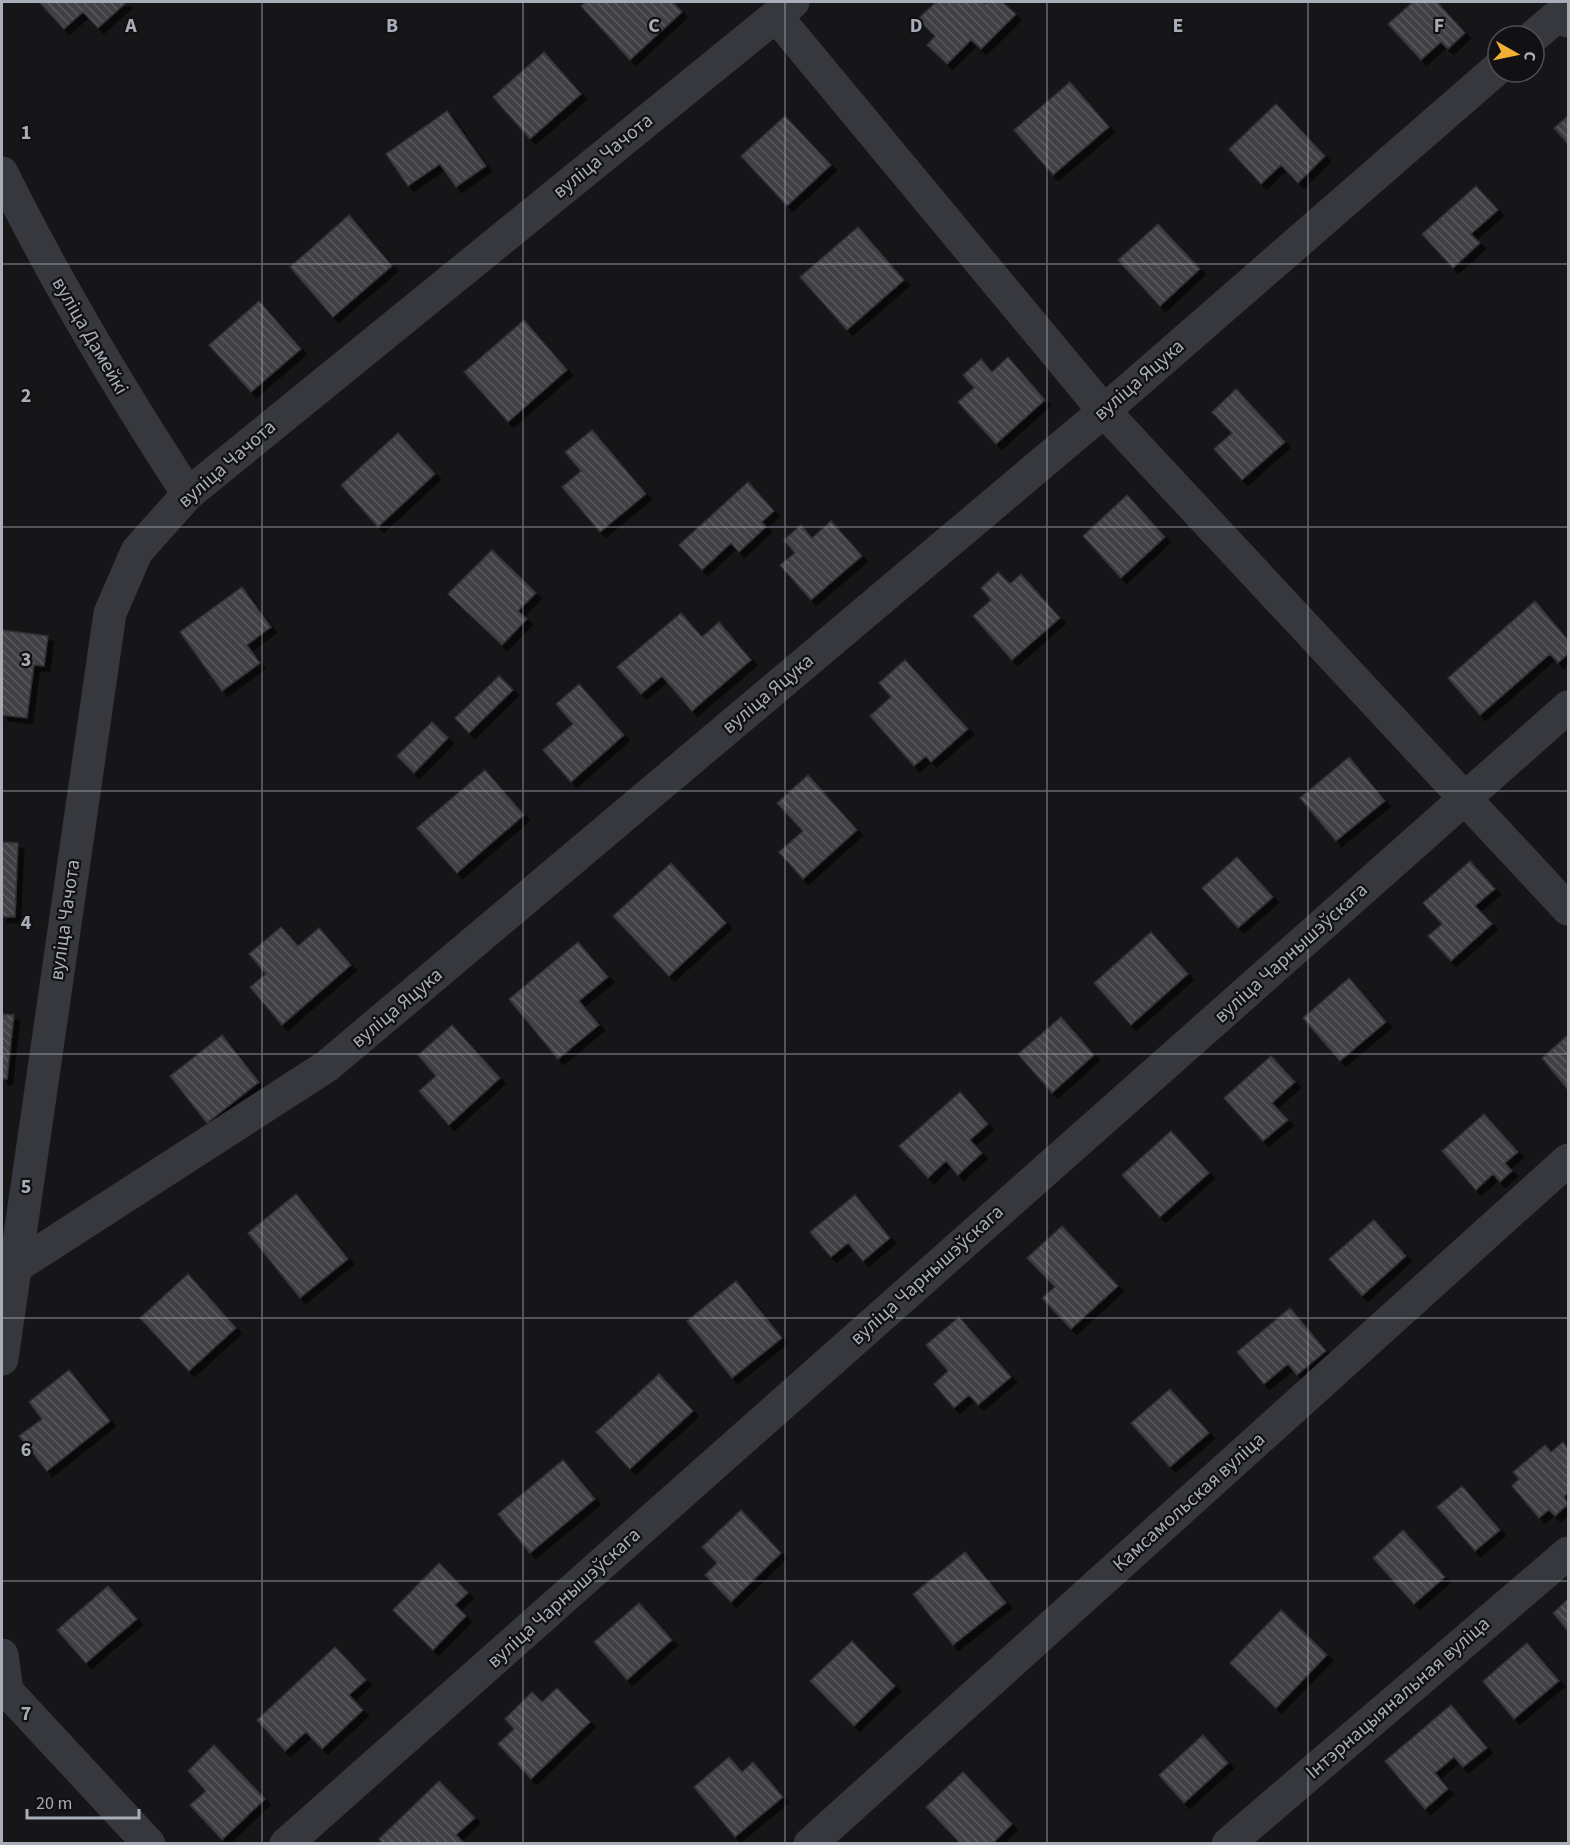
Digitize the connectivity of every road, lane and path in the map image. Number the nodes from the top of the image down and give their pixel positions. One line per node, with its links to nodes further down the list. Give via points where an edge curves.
1 (784, 9): 4 (street); 5 (street, вуліца Чачота)
2 (1486, 78): 4 (street, вуліца Яцука)
3 (2, 173): 5 (street, вуліца Дамейкі, via 51,270)
4 (1104, 411): 7 (street); 10 (street, вуліца Яцука, via 327,1066)
5 (188, 494): 10 (street, вуліца Чачота, via 137,552 110,613)
6 (1569, 707): 7 (street, вуліца Чарнышэўскага)
7 (1465, 799): 8 (street); 15 (street, вуліца Чарнышэўскага)
8 (1569, 909)
9 (1569, 1160): 16 (street, Камсамольская вуліца)
10 (8, 1267): 11 (street, вуліца Чачота)
11 (2, 1359)
12 (1569, 1553): 17 (street, Інтэрнацыянальная вуліца)
13 (2, 1654): 14 (street, via 7,1691)
14 (149, 1844)
15 (286, 1844)
16 (810, 1844)
17 (1228, 1844)

